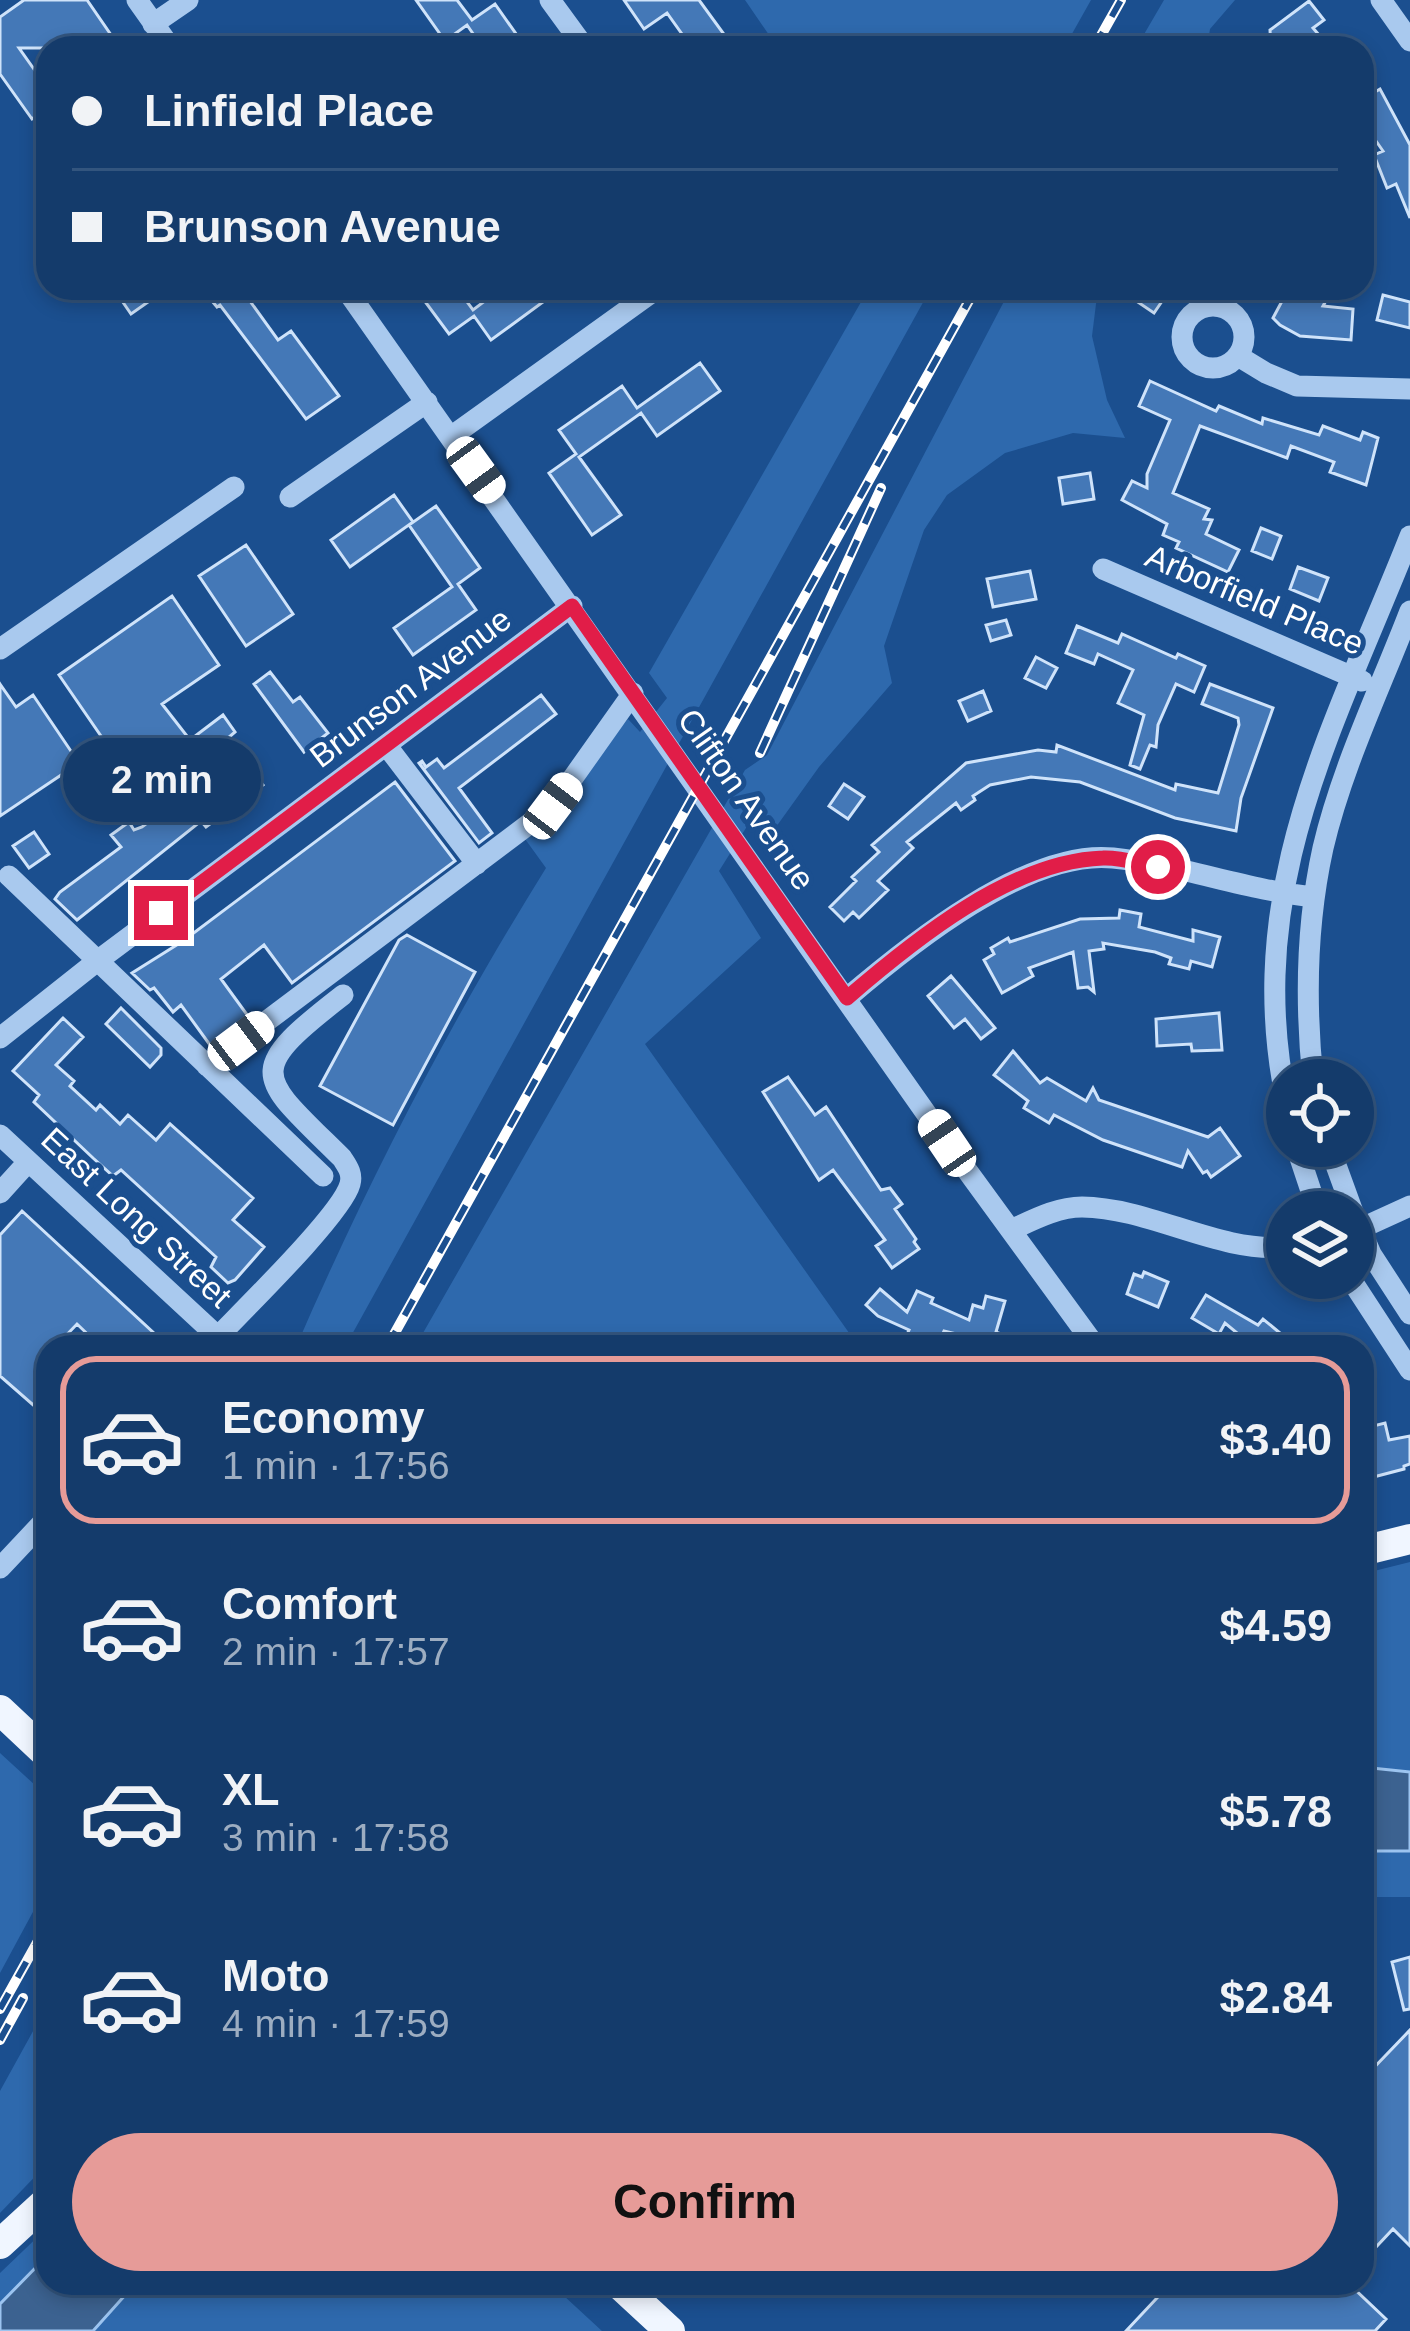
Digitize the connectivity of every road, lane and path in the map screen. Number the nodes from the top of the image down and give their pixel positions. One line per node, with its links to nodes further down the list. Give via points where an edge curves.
1 (137, 0): 5 (street)
2 (188, 0): 5 (street)
3 (550, 0): 7 (street)
4 (1381, 0): 8 (street)
5 (153, 24): 6 (street)
6 (164, 36)
7 (576, 36)
8 (1410, 40)
9 (354, 300): 13 (street, Clifton Avenue)
10 (641, 300): 14 (street)
11 (1238, 356): 12 (street, via 1297,386)
12 (1410, 388)
13 (427, 402): 14 (street, Clifton Avenue); 16 (street)
14 (452, 436): 19 (street, Clifton Avenue)
15 (234, 487): 21 (street)
16 (290, 497)
17 (1410, 536): 22 (street)
18 (1103, 569): 22 (street, Arborfield Place)
19 (572, 606): 24 (street, Clifton Avenue); 25 (street, Brunson Avenue)
20 (1410, 611): 23 (street)
21 (0, 649)
22 (1354, 677): 23 (street, Arborfield Place); 28 (street, via 1317,763)
23 (1380, 688): 29 (street, via 1337,800)
24 (633, 693): 26 (street, via 553,806); 32 (street, Clifton Avenue)
25 (386, 745): 26 (street); 30 (street, Brunson Avenue)
26 (477, 864): 31 (street)
27 (9, 876): 30 (street)
28 (1280, 894): 29 (street); 32 (street, via 1117,859 1070,863 937,924); 34 (street)
29 (1314, 897): 35 (street)
30 (96, 962): 33 (street, Brunson Avenue); 36 (street)
31 (310, 989): 36 (street); 49 (street, via 334,1002 287,1039 272,1075 279,1096 342,1158 350,1185)
32 (847, 998): 43 (street, Clifton Avenue)
33 (0, 1038)
34 (1280, 1059)
35 (1311, 1059)
36 (207, 1066): 39 (street)
37 (0, 1136): 38 (street, East Long Street)
38 (28, 1162): 40 (street); 48 (street, East Long Street)
39 (323, 1176)
40 (0, 1193)
41 (1410, 1207): 42 (street)
42 (1374, 1217)
43 (1011, 1230): 44 (street, via 1082,1207); 50 (street, Clifton Avenue)
44 (1266, 1248)
45 (1374, 1257): 47 (street)
46 (1364, 1299): 51 (street)
47 (1410, 1314)
48 (209, 1335)
49 (226, 1335)
50 (1087, 1335)
51 (1410, 1370)
52 (36, 1530): 55 (street)
53 (1410, 1538): 54 (main road)
54 (1374, 1548)
55 (0, 1568)
56 (0, 1710): 57 (main road)
57 (36, 1744)
58 (36, 2211): 59 (main road)
59 (0, 2244)
60 (631, 2295): 61 (main road)
61 (670, 2331)

